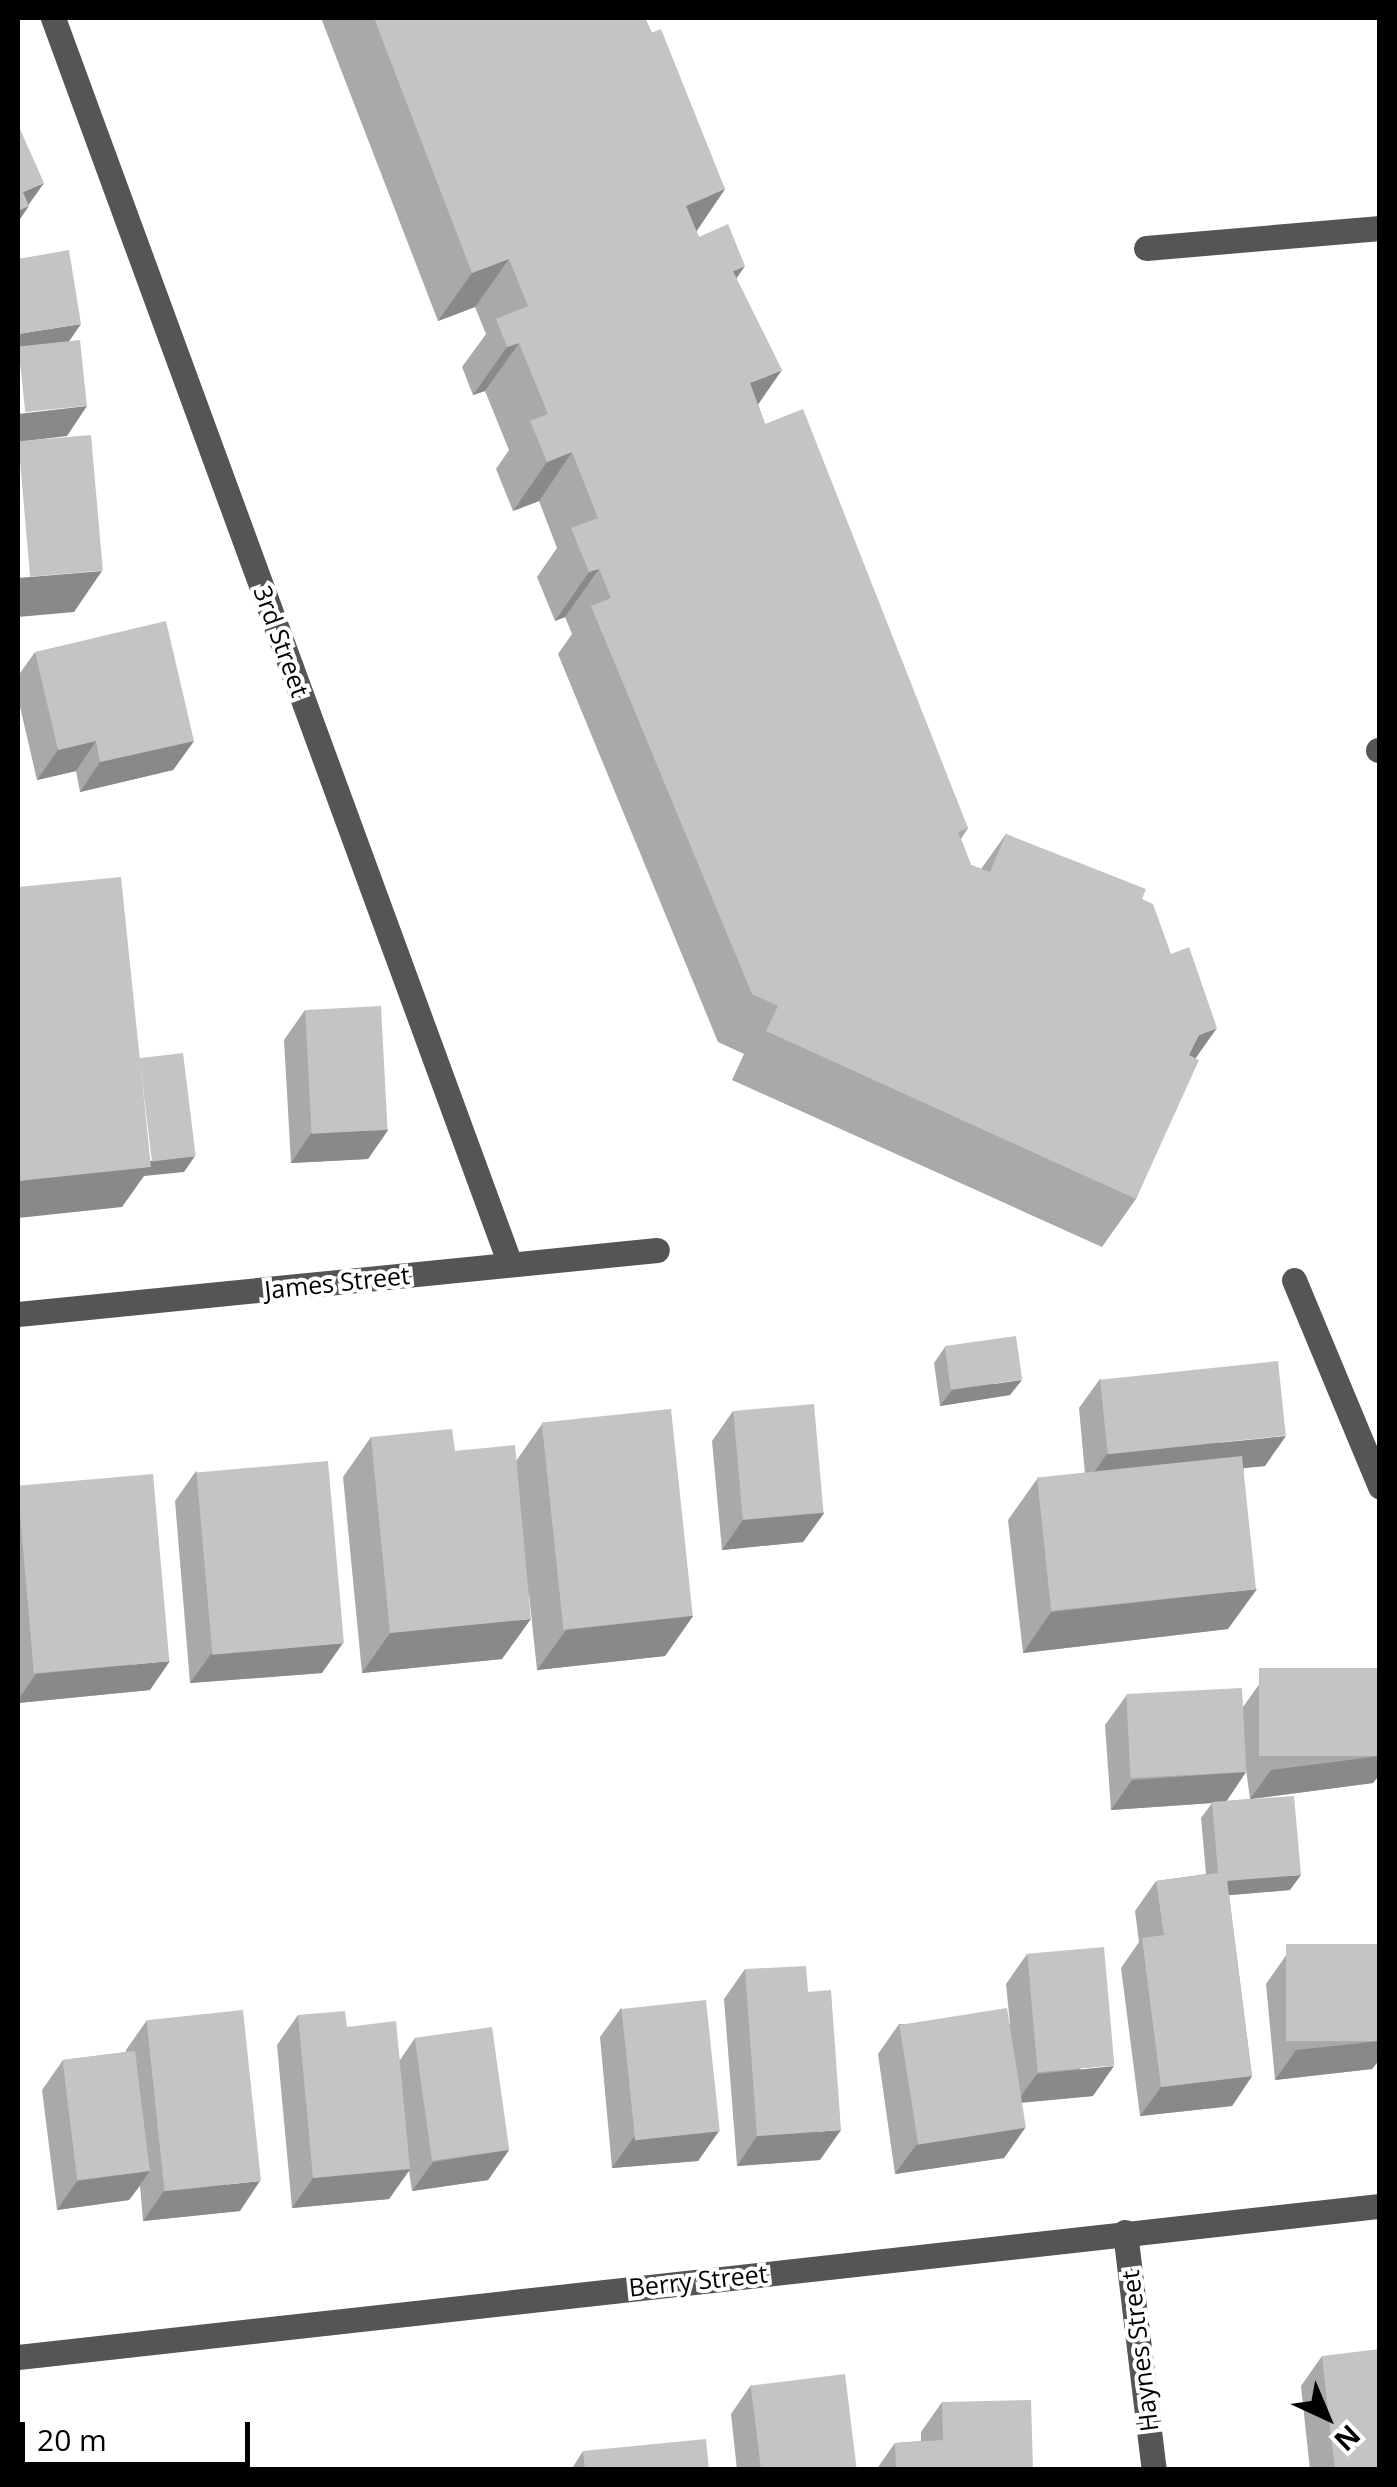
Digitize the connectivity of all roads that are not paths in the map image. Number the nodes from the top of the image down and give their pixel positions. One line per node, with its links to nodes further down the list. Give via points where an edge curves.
1 (53, 18): 5 (street, 3rd Street)
2 (1380, 228): 3 (street)
3 (1146, 248)
4 (657, 1250): 5 (street, James Street)
5 (510, 1264): 7 (street, James Street)
6 (1294, 1280): 8 (street)
7 (18, 1314)
8 (1380, 1487)
9 (1380, 2206): 10 (street, Berry Street)
10 (1125, 2232): 11 (street, Berry Street); 12 (street, Haynes Street)
11 (18, 2358)
12 (1154, 2470)

